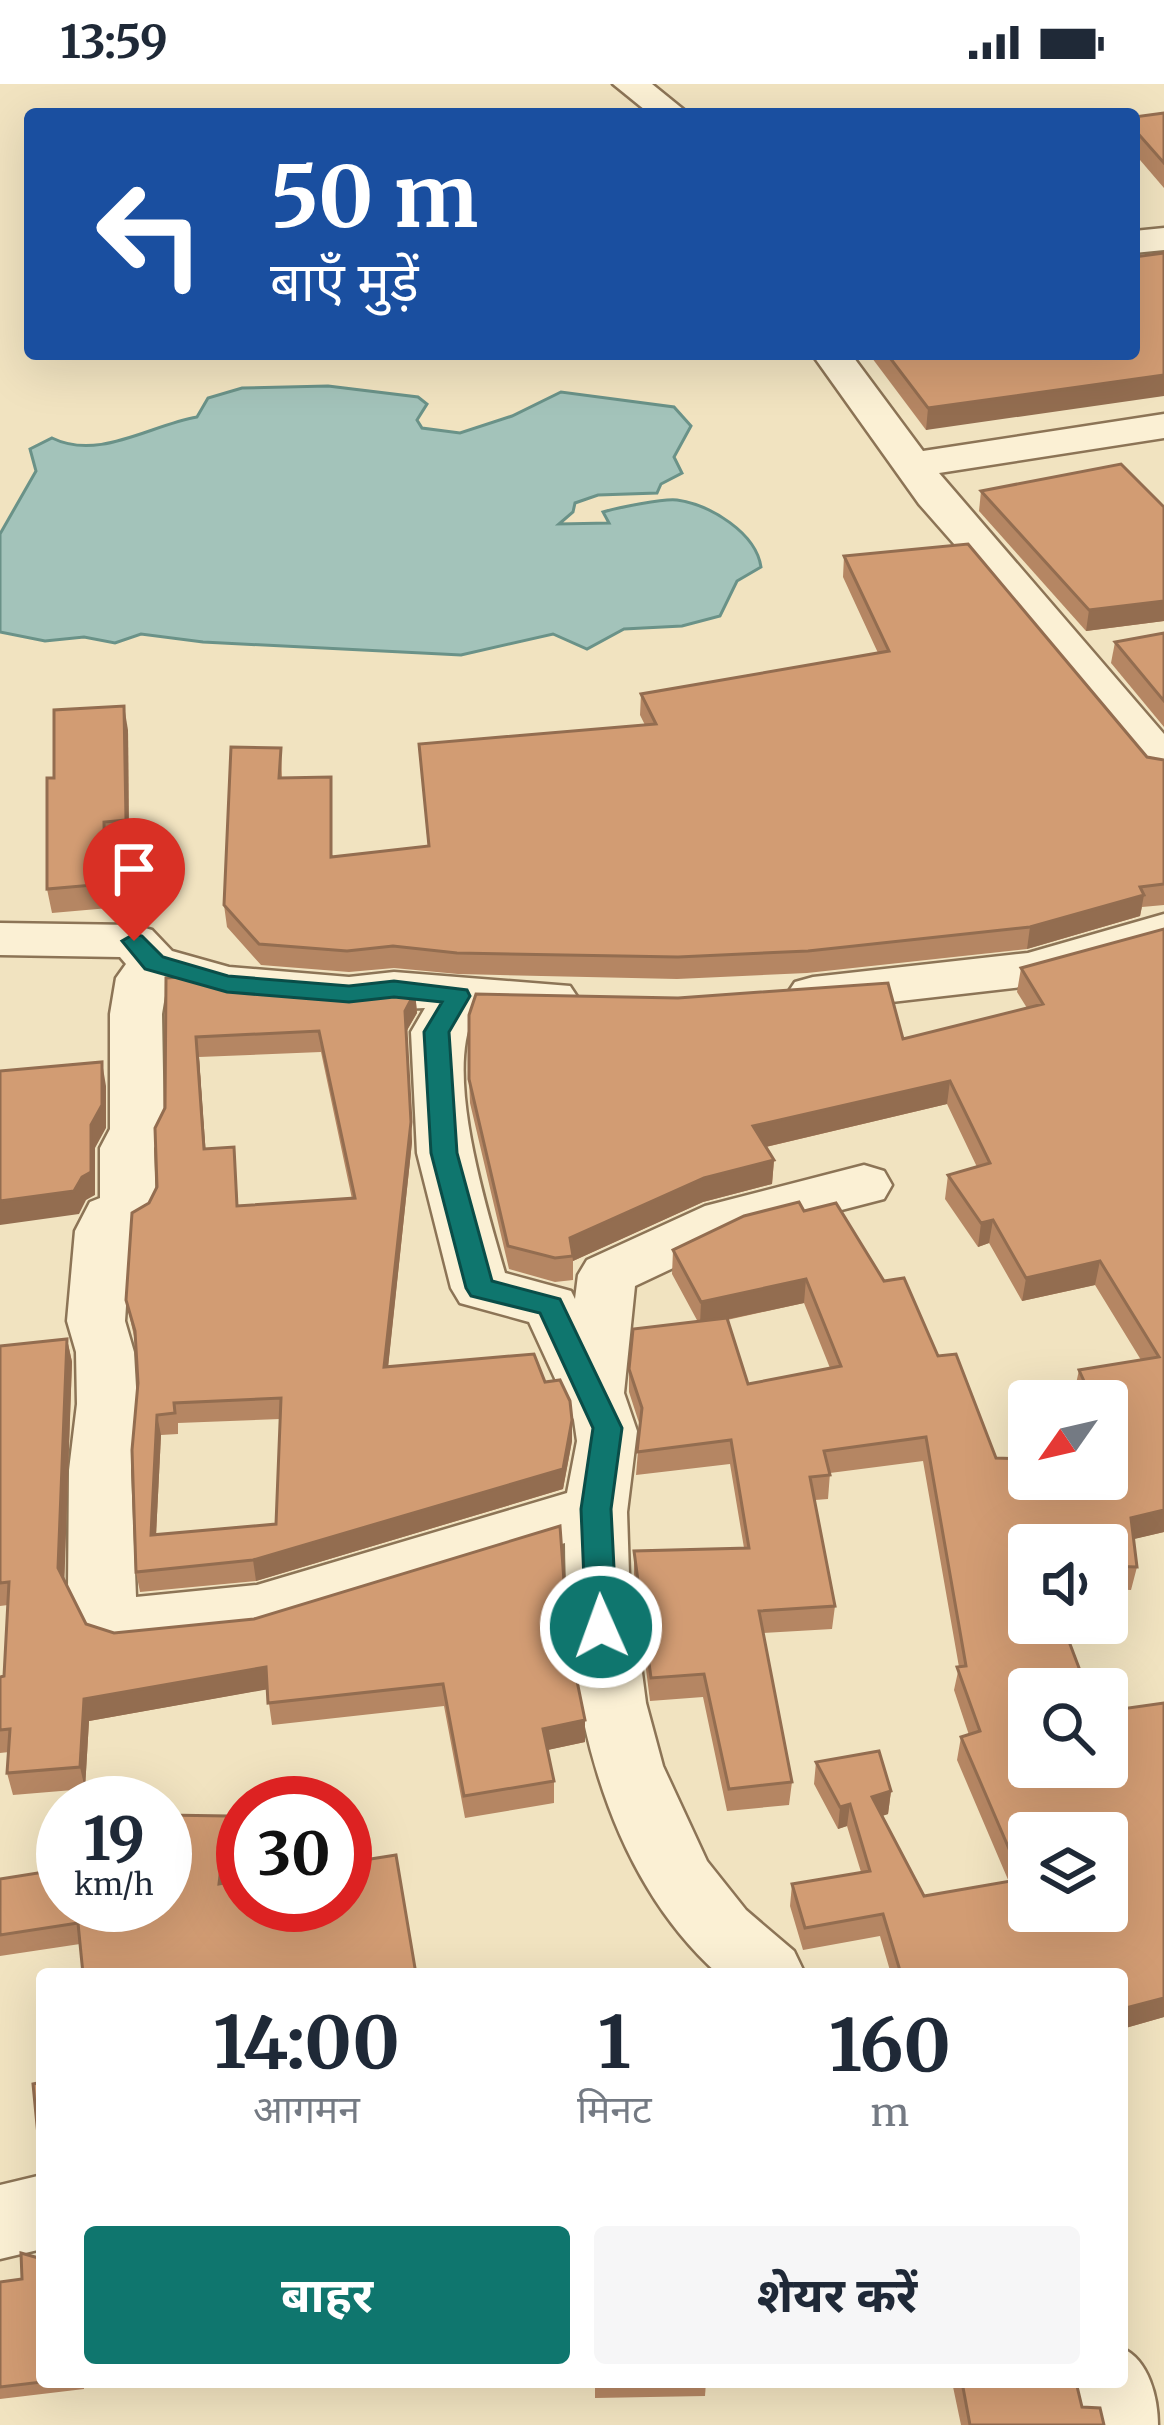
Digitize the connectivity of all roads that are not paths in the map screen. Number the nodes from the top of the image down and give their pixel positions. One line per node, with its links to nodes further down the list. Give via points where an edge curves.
1 (630, 84): 2 (street)
2 (664, 108)
3 (836, 360): 6 (street)
4 (1164, 426): 5 (street)
5 (1042, 444): 6 (street); 7 (street, via 968,475 951,496)
6 (910, 465): 7 (street)
7 (951, 514): 9 (street)
8 (1119, 644): 9 (street)
9 (1073, 651): 10 (street)
10 (1164, 765)
11 (1164, 930): 15 (street, via 1030,969)
12 (0, 939): 13 (street, via 134,941)
13 (154, 963): 14 (street, via 227,984); 19 (street, via 142,978 136,1014 128,1208 110,1216 103,1232 96,1321 107,1404 100,1591 118,1625 257,1611)
14 (458, 996): 16 (street); 18 (street, via 436,1032 444,1153 480,1288 550,1306)
15 (764, 996)
16 (589, 998)
17 (864, 1185): 18 (street, via 725,1220 607,1275)
18 (593, 1399): 19 (street, via 607,1428)
19 (596, 1509): 20 (street, via 603,1666 649,1821 691,1893)
20 (763, 1968)
21 (36, 2213): 22 (street)
22 (0, 2222)
23 (1110, 2388): 24 (street)
24 (1118, 2425)

